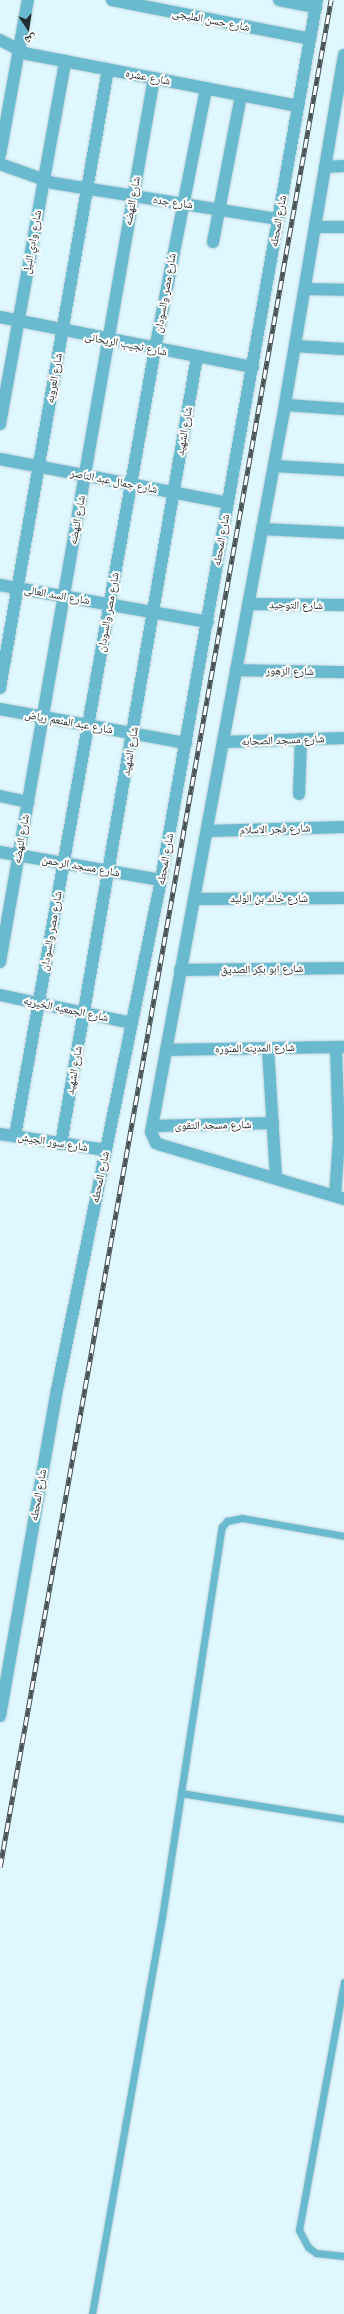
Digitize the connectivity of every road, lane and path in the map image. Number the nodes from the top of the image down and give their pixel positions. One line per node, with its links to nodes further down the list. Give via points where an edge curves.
1 (28, 0): 7 (street)
2 (112, 0): 5 (street, شارع حسن المليجى)
3 (279, 0): 4 (street)
4 (317, 4): 5 (street, شارع المحطه)
5 (310, 39): 16 (street, شارع المحطه)
6 (0, 40): 7 (street, شارع عشره)
7 (18, 50): 9 (street, شارع عشره); 13 (street)
8 (344, 55): 15 (street)
9 (65, 61): 10 (street, شارع عشره); 21 (street, شارع وادي النيل)
10 (108, 69): 11 (street, شارع عشره); 22 (street, شارع العروبه)
11 (154, 78): 12 (street, شارع عشره); 23 (street, شارع النهضه)
12 (206, 88): 14 (street, شارع عشره); 24 (street, شارع مصر والسودان)
13 (6, 91): 17 (street)
14 (241, 95): 16 (street, شارع عشره); 25 (street)
15 (340, 104): 20 (street)
16 (298, 106): 26 (street, شارع المحطه)
17 (0, 155)
18 (0, 164): 21 (street, شارع جده)
19 (344, 166): 20 (street)
20 (325, 167): 28 (street)
21 (44, 180): 22 (street, شارع جده); 33 (street, شارع وادي النيل)
22 (87, 189): 23 (street, شارع جده); 34 (street, شارع العروبه)
23 (133, 198): 24 (street, شارع جده); 35 (street, شارع النهضه)
24 (182, 202): 25 (street, شارع جده); 37 (street, شارع مصر والسودان)
25 (220, 209): 26 (street, شارع جده); 29 (street)
26 (278, 219): 40 (street, شارع المحطه)
27 (344, 226): 28 (street)
28 (316, 227): 30 (street)
29 (214, 242)
30 (305, 289): 31 (street); 36 (street)
31 (344, 290)
32 (0, 317): 33 (street, شارع نجيب الريحانى)
33 (18, 322): 34 (street, شارع نجيب الريحانى); 43 (street, شارع وادي النيل)
34 (62, 331): 35 (street, شارع نجيب الريحانى); 45 (street, شارع العروبه)
35 (108, 341): 37 (street, شارع نجيب الريحانى); 48 (street, شارع النهضه)
36 (295, 346): 38 (street); 41 (street)
37 (155, 349): 39 (street, شارع نجيب الريحانى); 49 (street, شارع مصر والسودان)
38 (344, 349)
39 (197, 357): 40 (street, شارع نجيب الريحانى); 50 (street, شارع الشهيد)
40 (253, 367): 51 (street, شارع المحطه)
41 (285, 405): 42 (street); 46 (street)
42 (344, 409)
43 (0, 424)
44 (0, 458): 45 (street, شارع جمال عبد الناصر)
45 (39, 466): 48 (street, شارع جمال عبد الناصر); 55 (street, شارع العروبه)
46 (274, 466): 47 (street); 52 (street)
47 (344, 470)
48 (84, 475): 49 (street, شارع جمال عبد الناصر); 56 (street, شارع النهضه)
49 (131, 484): 50 (street, شارع جمال عبد الناصر); 58 (street, شارع مصر والسودان)
50 (174, 492): 51 (street, شارع جمال عبد الناصر); 60 (street, شارع الشهيد)
51 (228, 503): 61 (street, شارع المحطه)
52 (262, 529): 53 (street); 57 (street)
53 (344, 533)
54 (0, 585): 55 (street, شارع السد العالى)
55 (17, 588): 56 (street, شارع السد العالى); 64 (street, شارع العروبه)
56 (64, 596): 58 (street, شارع السد العالى); 66 (street, شارع النهضه)
57 (248, 604): 59 (street, شارع التوحيد); 62 (street)
58 (110, 605): 60 (street, شارع السد العالى); 67 (street, شارع مصر والسودان)
59 (344, 605)
60 (153, 612): 61 (street, شارع السد العالى); 68 (street, شارع الشهيد)
61 (208, 622): 72 (street, شارع المحطه)
62 (236, 670): 63 (street, شارع الزهور); 71 (street)
63 (344, 672)
64 (0, 688)
65 (0, 709): 66 (street, شارع عبد المنعم رياض)
66 (44, 717): 67 (street, شارع عبد المنعم رياض); 75 (street, شارع النهضه)
67 (89, 725): 68 (street, شارع عبد المنعم رياض); 80 (street, شارع مصر والسودان)
68 (133, 733): 72 (street, شارع عبد المنعم رياض); 81 (street, شارع الشهيد)
69 (344, 738): 70 (street, شارع مسجد الصحابه)
70 (301, 739): 71 (street, شارع مسجد الصحابه); 73 (street)
71 (223, 742): 77 (street)
72 (186, 743): 82 (street, شارع المحطه)
73 (299, 794)
74 (0, 796): 75 (street)
75 (28, 802): 79 (street, شارع النهضه)
76 (344, 827): 77 (street, شارع فجر الاسلام)
77 (207, 831): 84 (street)
78 (0, 852): 79 (street, شارع مسجد الرحمن)
79 (18, 855): 80 (street, شارع مسجد الرحمن); 85 (street, شارع النهضه)
80 (64, 863): 81 (street, شارع مسجد الرحمن); 89 (street, شارع مصر والسودان)
81 (108, 871): 82 (street, شارع مسجد الرحمن); 90 (street, شارع الشهيد)
82 (161, 880): 91 (street, شارع المحطه)
83 (344, 898): 84 (street, شارع خالد بن الوليد)
84 (194, 899): 87 (street)
85 (0, 962)
86 (344, 968): 87 (street, شارع ابو بكر الصديق)
87 (180, 970): 94 (street)
88 (0, 995): 89 (street, شارع الجمعيه الخيريه)
89 (38, 1003): 90 (street, شارع الجمعيه الخيريه); 98 (street, شارع مصر والسودان)
90 (84, 1012): 91 (street, شارع الجمعيه الخيريه); 99 (street, شارع الشهيد)
91 (132, 1023): 100 (street, شارع المحطه)
92 (340, 1047): 93 (street, شارع المدينه المنوره); 102 (street)
93 (268, 1048): 94 (street, شارع المدينه المنوره); 95 (street)
94 (166, 1050): 96 (street)
95 (273, 1123): 96 (street, شارع مسجد التقوى); 101 (street)
96 (152, 1126): 101 (street, via 156,1143)
97 (0, 1134): 98 (street, شارع سور الجيش)
98 (15, 1136): 99 (street, شارع سور الجيش)
99 (61, 1144): 100 (street, شارع سور الجيش)
100 (106, 1150): 104 (street, شارع المحطه, via 56,1390)
101 (276, 1178): 102 (street)
102 (339, 1197)
103 (344, 1536): 105 (lane, via 242,1518 227,1521 222,1527)
104 (0, 1716)
105 (181, 1793): 106 (lane); 109 (lane)
106 (344, 1819)
107 (344, 1982): 108 (lane, via 300,2230 308,2247 316,2253)
108 (344, 2256)
109 (92, 2314)

